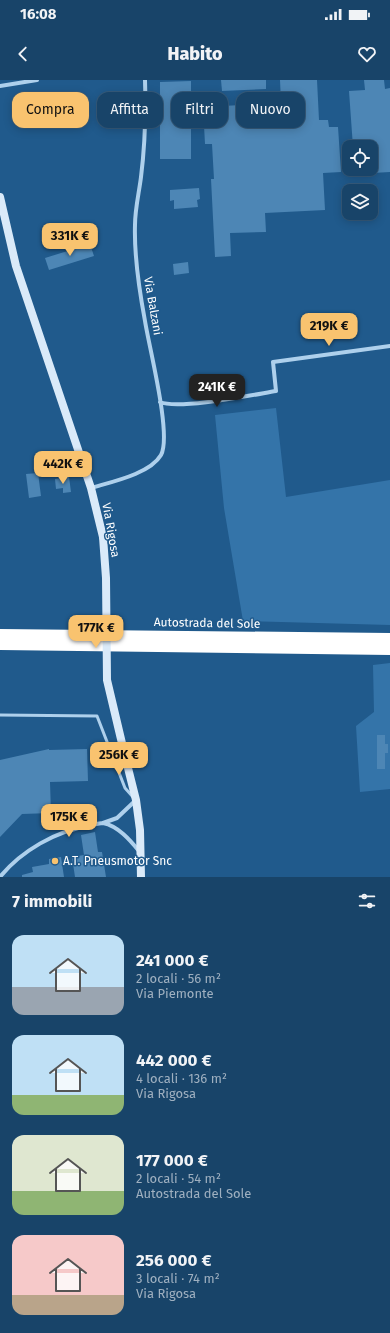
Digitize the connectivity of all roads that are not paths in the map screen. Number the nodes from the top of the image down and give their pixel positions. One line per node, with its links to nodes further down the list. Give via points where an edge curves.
1 (37, 80): 3 (street)
2 (145, 80): 6 (street, Via Balzani, via 146,118 142,175 134,224 136,268)
3 (0, 86)
4 (0, 197): 7 (main road, Via Rigosa, via 16,266)
5 (389, 347): 6 (street, via 272,362 276,391 184,405 167,405)
6 (160, 402): 7 (street, Via Balzani, via 165,439 161,455 144,470)
7 (91, 488): 13 (main road, Via Rigosa, bridge, via 103,537 107,680)
8 (0, 635): 9 (highway, Autostrada del Sole)
9 (390, 640)
10 (0, 644): 11 (highway, Autostrada del Sole)
11 (390, 648)
12 (0, 715): 13 (lane, via 97,716 127,792)
13 (136, 800): 14 (street, via 117,818); 15 (main road, Via Rigosa)
14 (103, 823): 15 (street, via 116,828); 16 (street, via 66,831 50,838 18,860)
15 (140, 852): 17 (main road, Via Rigosa)
16 (0, 877)
17 (141, 877)

